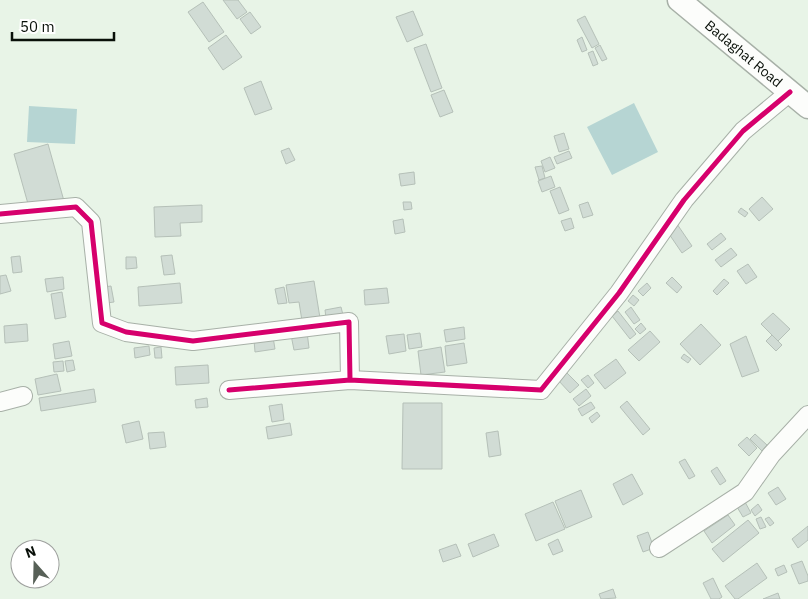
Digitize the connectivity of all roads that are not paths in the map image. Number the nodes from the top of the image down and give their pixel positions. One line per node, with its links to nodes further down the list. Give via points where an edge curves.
1 (679, 0): 2 (main road, Badaghat Road)
2 (790, 92): 3 (main road, Badaghat Road); 5 (street, via 743,131 684,200 619,293 541,390)
3 (808, 108)
4 (0, 214): 5 (street, via 76,207 91,222 102,323 126,332 193,341 349,322)
5 (350, 380): 6 (street)
6 (229, 390)
7 (23, 396): 8 (street)
8 (0, 402)
9 (808, 415): 10 (street, via 771,455 745,492)
10 (659, 548)

